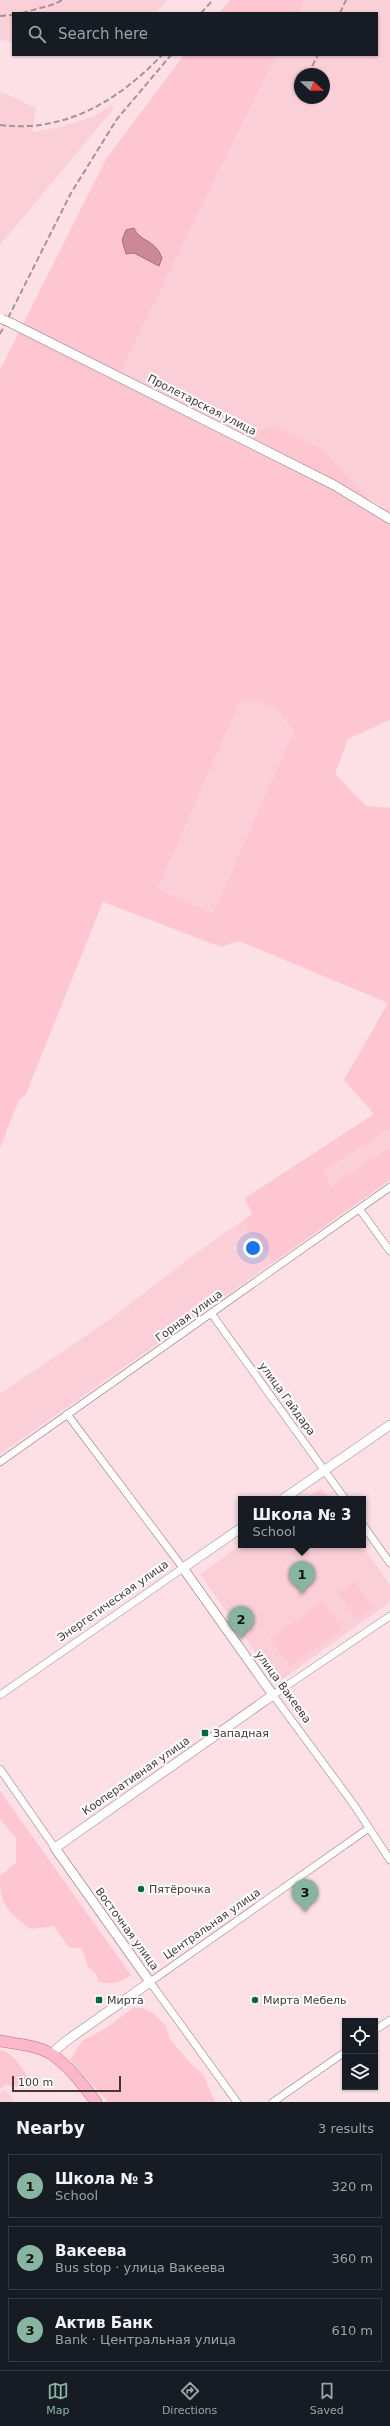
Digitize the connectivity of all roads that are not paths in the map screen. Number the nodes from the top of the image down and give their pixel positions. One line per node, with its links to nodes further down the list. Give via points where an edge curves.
1 (1, 318): 2 (street, Пролетарская улица, bridge, via 334,485)
2 (390, 519)
3 (390, 1187): 4 (street, Горная улица)
4 (360, 1210): 5 (street); 6 (street, Горная улица)
5 (390, 1251)
6 (211, 1313): 7 (street, Горная улица); 10 (street, улица Гайдара)
7 (67, 1414): 9 (street, Горная улица); 16 (street, улица Вакеева)
8 (390, 1425): 10 (street)
9 (0, 1462)
10 (325, 1471): 11 (street); 12 (street, улица Гайдара)
11 (288, 1496)
12 (343, 1496)
13 (366, 1529): 15 (street)
14 (238, 1530): 16 (street, Энергетическая улица)
15 (390, 1563)
16 (183, 1568): 18 (street, Энергетическая улица); 19 (street, улица Вакеева)
17 (390, 1616): 19 (street, Кооперативная улица)
18 (0, 1695)
19 (273, 1695): 21 (street, улица Вакеева); 22 (street, Кооперативная улица)
20 (0, 1769): 22 (street, Восточная улица)
21 (369, 1828): 23 (street, улица Вакеева); 24 (street, Центральная улица)
22 (55, 1848): 24 (street, Восточная улица)
23 (390, 1860)
24 (150, 1982): 28 (street, Центральная улица); 31 (street, Восточная улица)
25 (390, 2020): 26 (street)
26 (378, 2028)
27 (0, 2041): 28 (main road, via 28,2046)
28 (51, 2054): 30 (main road, via 77,2078)
29 (342, 2054): 32 (street)
30 (96, 2102)
31 (237, 2102)
32 (273, 2102)

